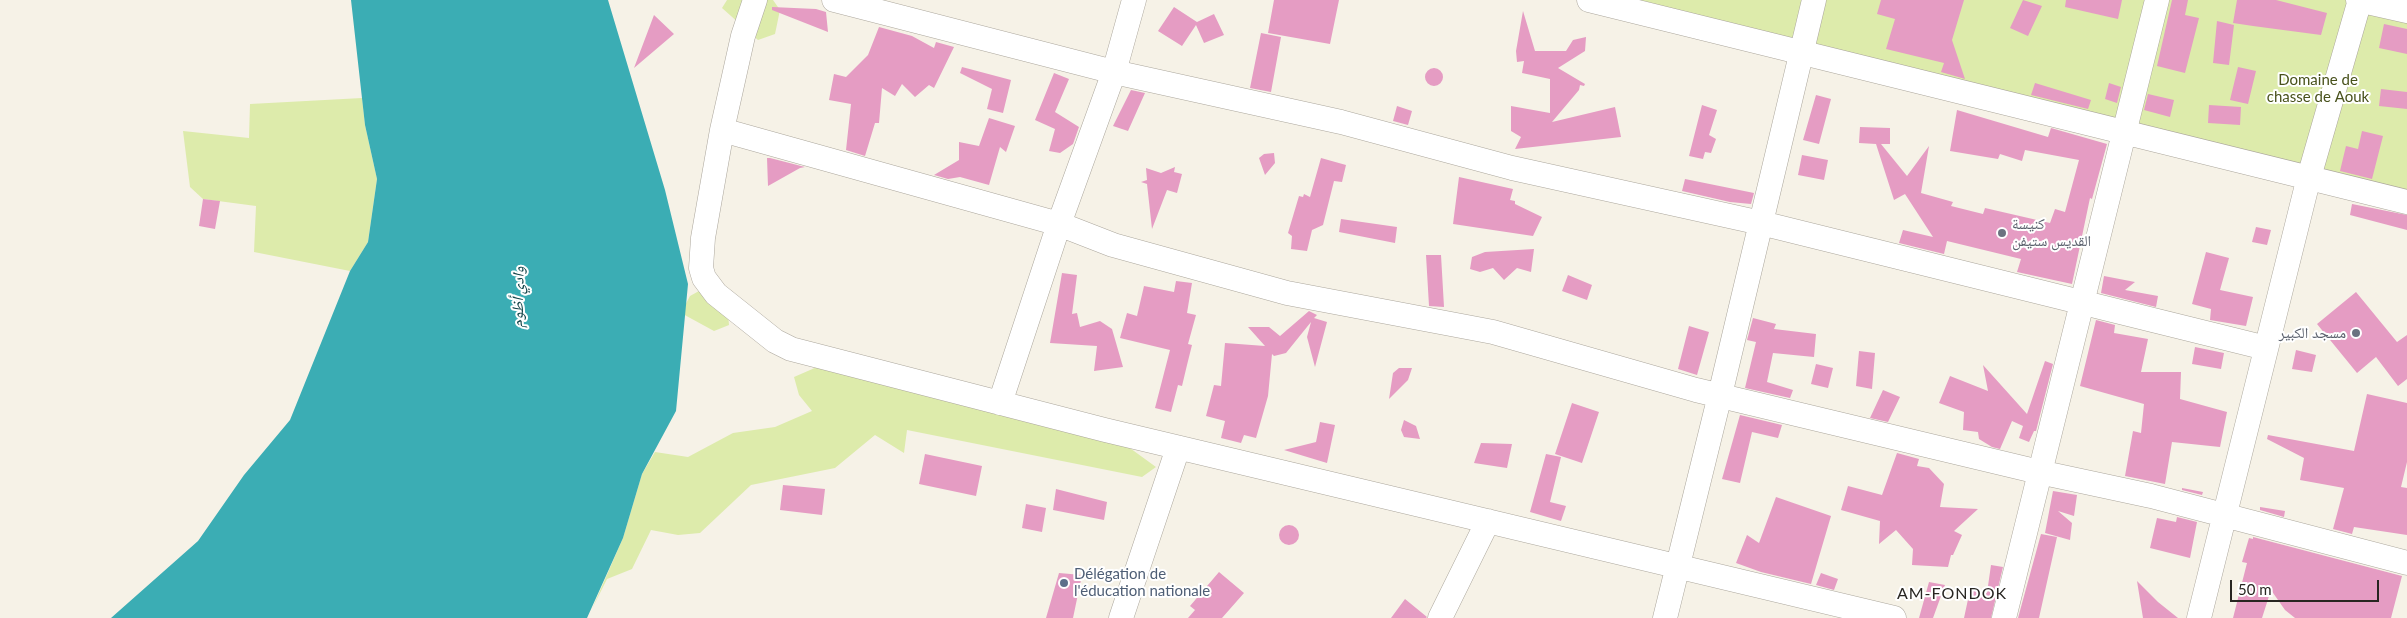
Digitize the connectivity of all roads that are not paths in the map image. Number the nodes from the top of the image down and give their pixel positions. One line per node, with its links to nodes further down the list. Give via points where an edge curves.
1 (755, 0): 11 (street, via 743,36)
2 (834, 0): 10 (street)
3 (1134, 0): 10 (street)
4 (1589, 0): 9 (street)
5 (1814, 0): 9 (street)
6 (2157, 0): 12 (street)
7 (2359, 0): 8 (street); 13 (street)
8 (2407, 12)
9 (1800, 52): 12 (street); 15 (street)
10 (1114, 72): 15 (street, via 1341,122 1512,168); 16 (street)
11 (722, 130): 16 (street); 20 (street, via 703,238 701,268 716,294 775,341 791,349)
12 (2124, 132): 13 (street); 17 (street)
13 (2308, 177): 14 (street); 18 (street)
14 (2407, 202)
15 (1761, 223): 17 (street); 19 (street)
16 (1059, 224): 19 (street, via 1113,245 1287,293 1493,332); 20 (street)
17 (2083, 303): 18 (street); 22 (street)
18 (2266, 348): 23 (street)
19 (1720, 395): 22 (street); 26 (street)
20 (1000, 402): 21 (street)
21 (1178, 448): 24 (street); 27 (street)
22 (2040, 472): 23 (street); 31 (street)
23 (2225, 514): 25 (street); 32 (street)
24 (1488, 521): 26 (street); 28 (street)
25 (2407, 563)
26 (1677, 565): 29 (street); 30 (street)
27 (1121, 618)
28 (1440, 618)
29 (1665, 618)
30 (1894, 618)
31 (2004, 618)
32 (2199, 618)

